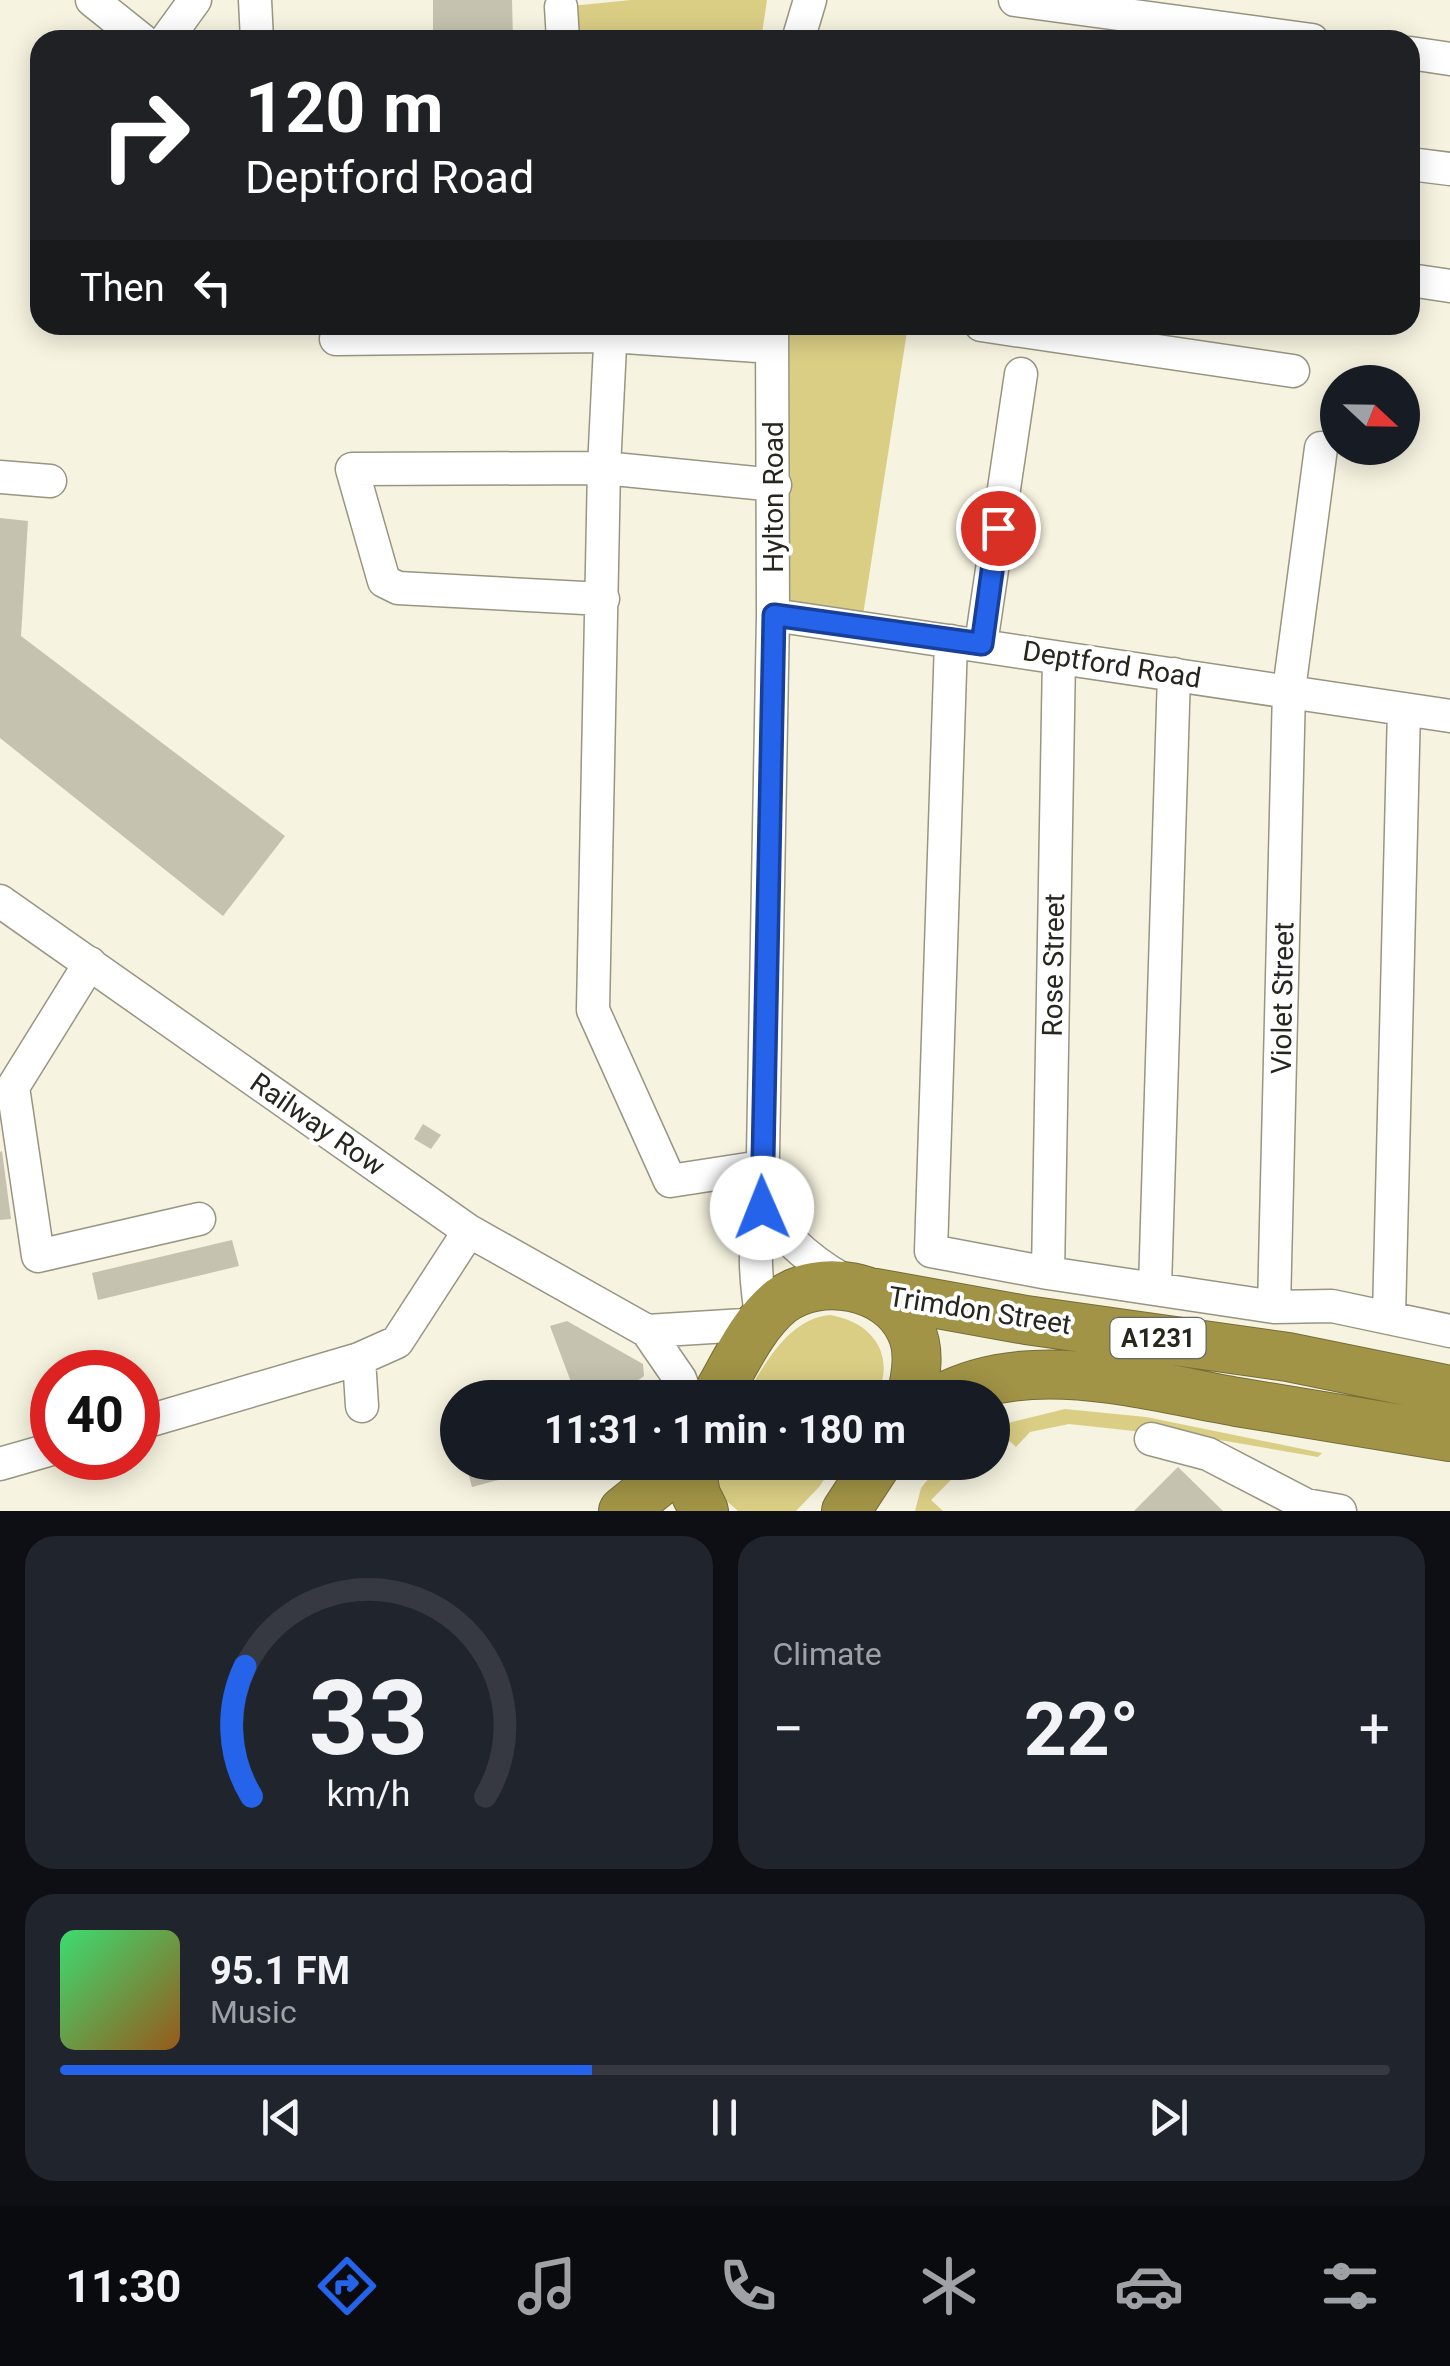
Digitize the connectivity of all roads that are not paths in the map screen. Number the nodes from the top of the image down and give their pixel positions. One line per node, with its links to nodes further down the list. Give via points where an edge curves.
1 (92, 0): 7 (street)
2 (195, 0): 8 (street)
3 (254, 0): 9 (street)
4 (810, 0): 11 (street)
5 (1016, 0): 12 (street)
6 (561, 7): 10 (street)
7 (130, 30)
8 (173, 30)
9 (256, 30)
10 (562, 30)
11 (801, 30)
12 (1238, 30)
13 (1420, 54): 14 (street)
14 (1450, 58)
15 (1420, 165): 16 (street)
16 (1450, 169)
17 (1420, 282): 18 (street)
18 (1450, 286)
19 (458, 335): 24 (street)
20 (610, 335): 28 (street)
21 (745, 335): 23 (street)
22 (1049, 335): 25 (street)
23 (772, 336): 31 (street, Hylton Road)
24 (336, 339)
25 (1293, 371)
26 (1022, 374): 34 (street)
27 (1320, 456): 37 (street, Violet Street)
28 (604, 468): 31 (street); 32 (street); 32 (street, via 352,469 384,582)
29 (0, 476): 30 (street)
30 (50, 481)
31 (774, 485): 33 (street, Hylton Road)
32 (603, 598): 42 (street, via 593,1010 670,1181)
33 (774, 615): 34 (street, Deptford Road); 42 (street, Hylton Road)
34 (966, 642): 35 (street, Deptford Road); 46 (street, via 931,1251)
35 (1059, 658): 36 (street, Deptford Road); 46 (street, Rose Street)
36 (1174, 674): 37 (street, Deptford Road); 47 (street)
37 (1289, 690): 38 (street, Deptford Road); 49 (street, Violet Street)
38 (1404, 709): 39 (street, Deptford Road); 50 (street)
39 (1450, 716)
40 (0, 901): 41 (street, Railway Row)
41 (90, 963): 44 (street, via 13,1086 38,1256); 45 (street, Railway Row)
42 (761, 1167): 43 (street, Hylton Road)
43 (762, 1208): 48 (street, via 810,1258); 51 (street, Hylton Road, via 755,1264)
44 (200, 1219)
45 (469, 1231): 52 (street, Railway Row); 54 (street, via 397,1342)
46 (1048, 1273): 47 (street)
47 (1156, 1287): 49 (street)
48 (863, 1290): 51 (highway, Trimdon Street, via 818,1286 798,1292); 57 (highway, via 886,1300 912,1332); 59 (highway, Trimdon Street / A1231, via 1288,1357)
49 (1274, 1306): 50 (street, via 1332,1306)
50 (1389, 1316): 53 (street)
51 (761, 1323): 52 (street); 56 (highway)
52 (646, 1331): 55 (street, Railway Row)
53 (1450, 1331)
54 (359, 1359): 60 (street); 61 (street)
55 (680, 1380)
56 (727, 1380)
57 (915, 1380)
58 (997, 1380): 62 (highway, Trimdon Street / A1231, via 1083,1378)
59 (1450, 1390)
60 (362, 1406)
61 (160, 1418)
62 (1450, 1437)
63 (1151, 1439): 70 (street, via 1208,1454)
64 (30, 1455): 65 (street)
65 (0, 1464)
66 (658, 1480): 71 (highway)
67 (693, 1480): 72 (highway)
68 (868, 1480): 73 (highway)
69 (880, 1480): 74 (street)
70 (1287, 1501): 75 (street)
71 (623, 1511)
72 (704, 1511)
73 (846, 1511)
74 (878, 1511)
75 (1340, 1511)

